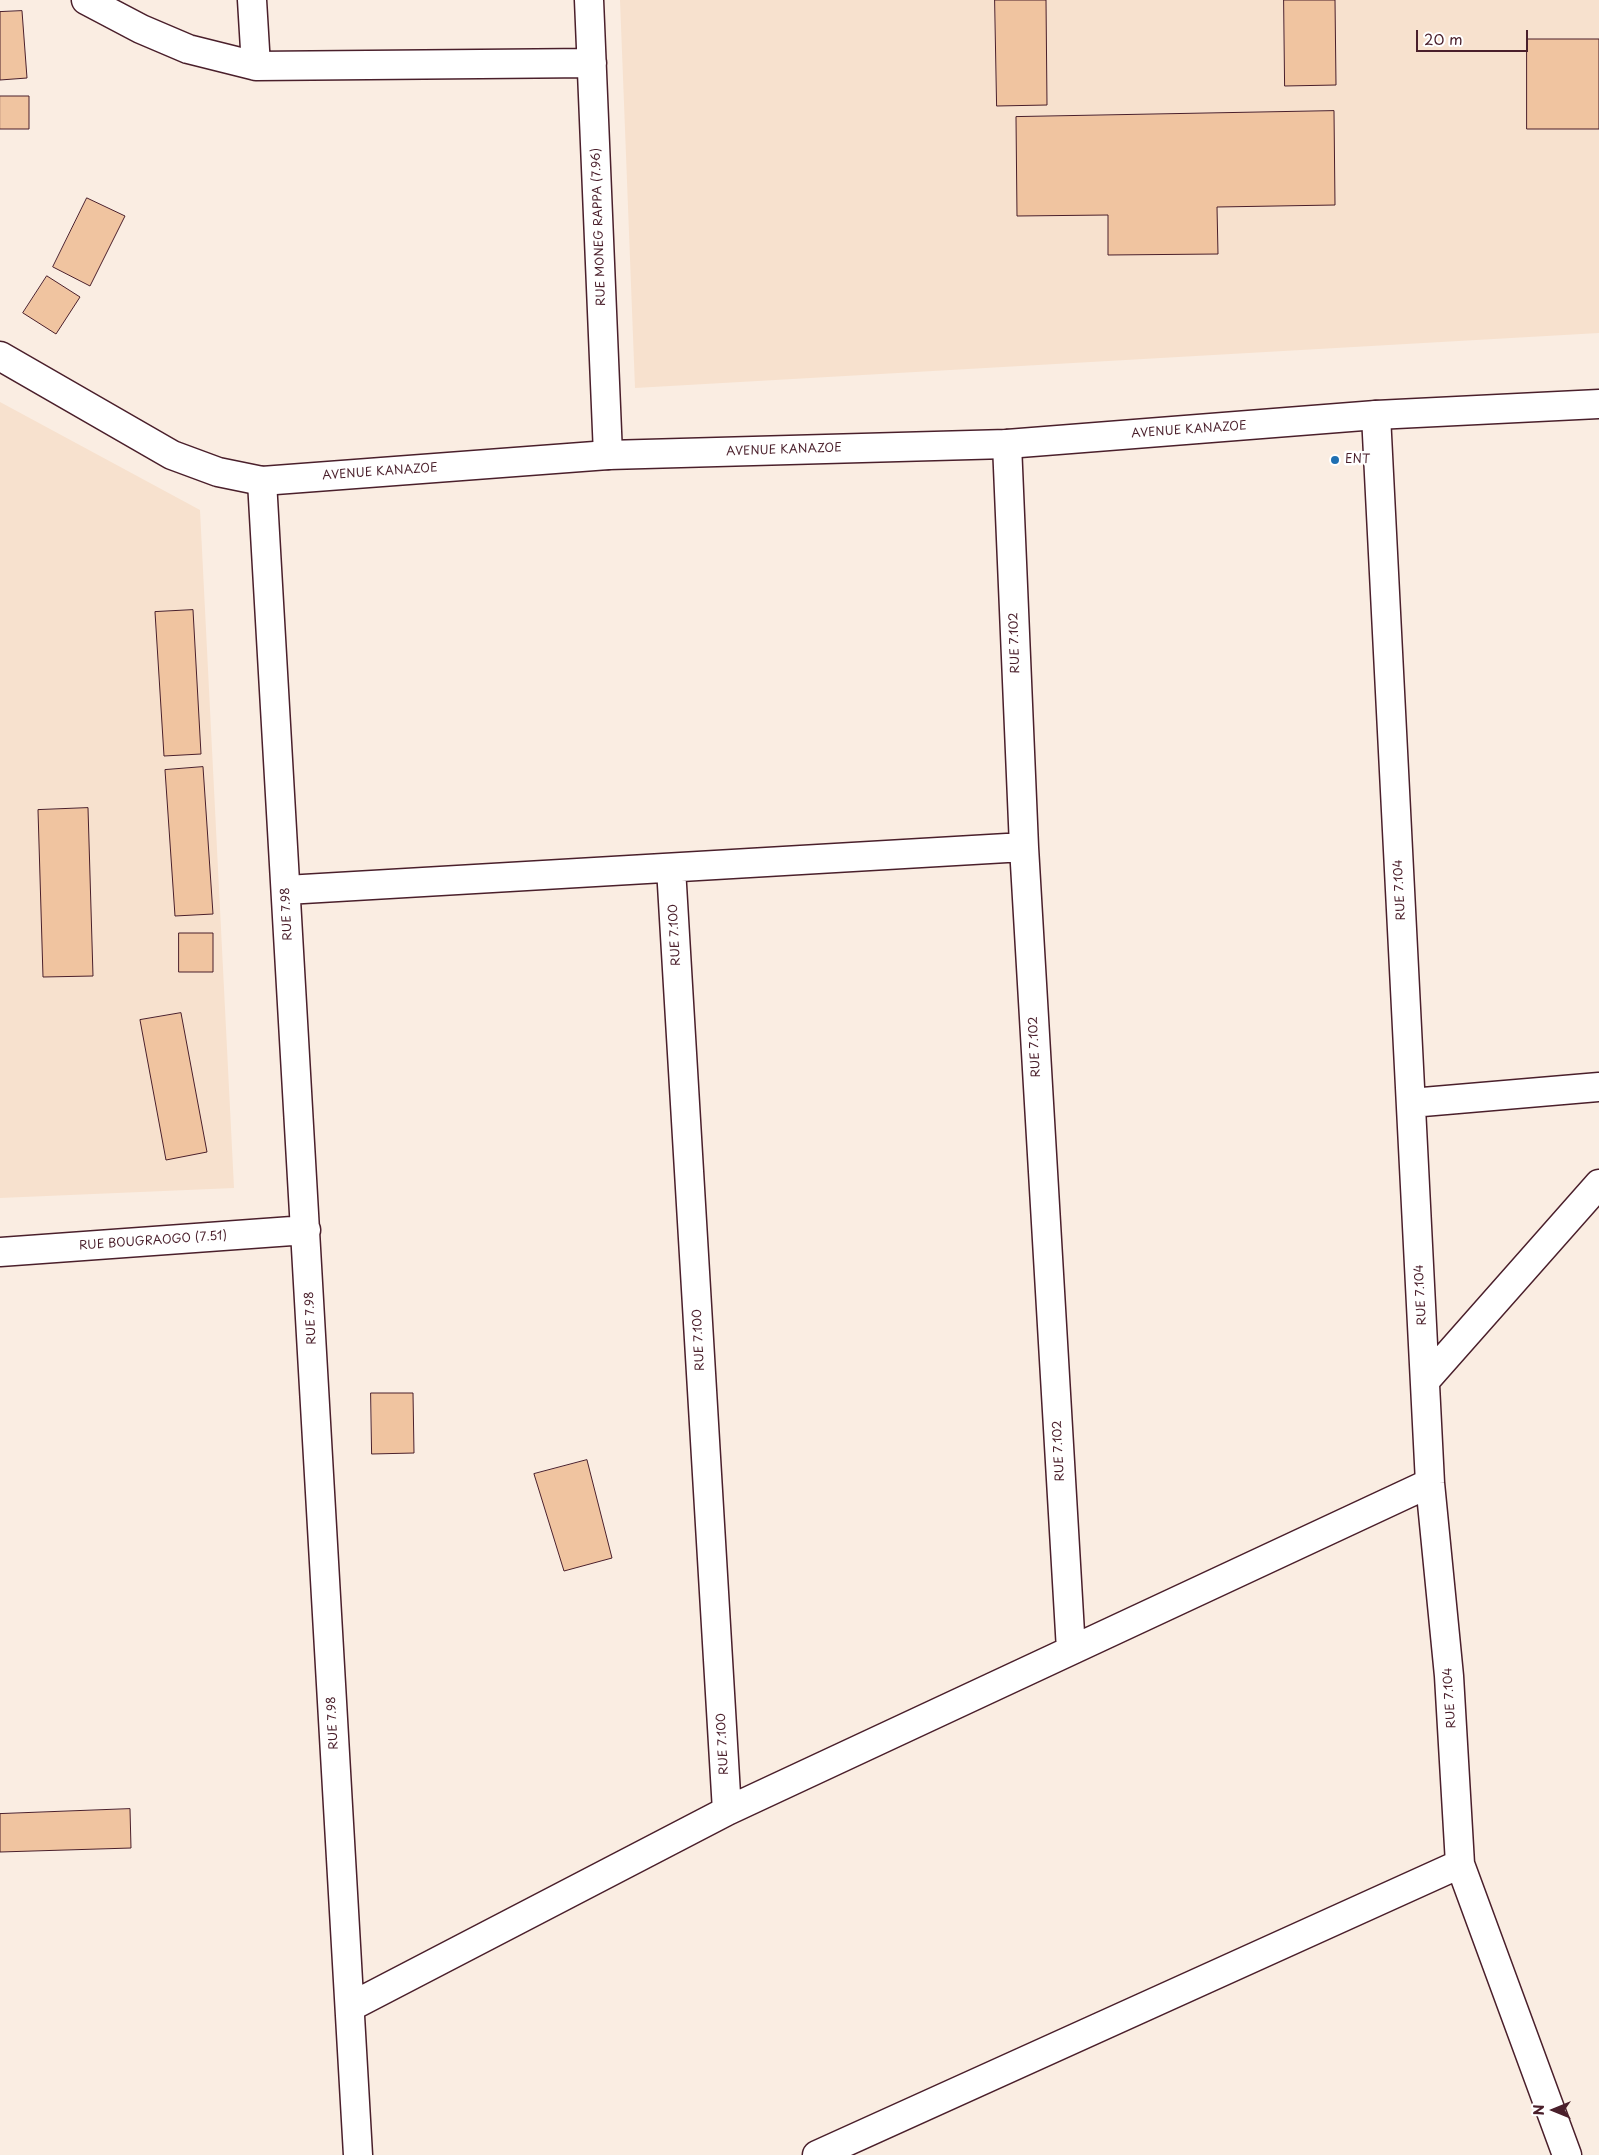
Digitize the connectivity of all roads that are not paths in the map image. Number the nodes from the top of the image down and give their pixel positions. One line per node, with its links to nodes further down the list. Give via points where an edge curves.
1 (86, 0): 5 (street, via 188,49)
2 (252, 0): 5 (street)
3 (589, 0): 4 (street, RUE MONEG RAPPA (7.96))
4 (592, 63): 5 (street); 10 (street, RUE MONEG RAPPA (7.96))
5 (256, 66)
6 (0, 356): 11 (street, AVENUE KANAZOE, via 172,455 218,472)
7 (1599, 404): 8 (street, AVENUE KANAZOE)
8 (1376, 415): 9 (street, AVENUE KANAZOE); 16 (street, RUE 7.104)
9 (1007, 444): 10 (street, AVENUE KANAZOE); 12 (street, RUE 7.102)
10 (608, 455): 11 (street, AVENUE KANAZOE)
11 (262, 481): 14 (street, RUE 7.98)
12 (1024, 848): 13 (street); 22 (street, RUE 7.102)
13 (671, 868): 14 (street); 23 (street, RUE 7.100)
14 (286, 890): 18 (street, RUE 7.98)
15 (1599, 1087): 16 (street)
16 (1411, 1103): 20 (street, RUE 7.104)
17 (1599, 1184): 20 (street)
18 (306, 1230): 19 (street, RUE BOUGRAOGO (7.51)); 25 (street, RUE 7.98)
19 (0, 1252)
20 (1425, 1381): 21 (street, RUE 7.104)
21 (1430, 1483): 22 (street); 24 (street, RUE 7.104, via 1449,1676)
22 (1071, 1650): 23 (street)
23 (727, 1811): 25 (street)
24 (1460, 1864): 26 (street); 28 (street, RUE 7.104)
25 (350, 2007): 27 (street, RUE 7.98)
26 (827, 2153)
27 (358, 2155)
28 (1567, 2155)

